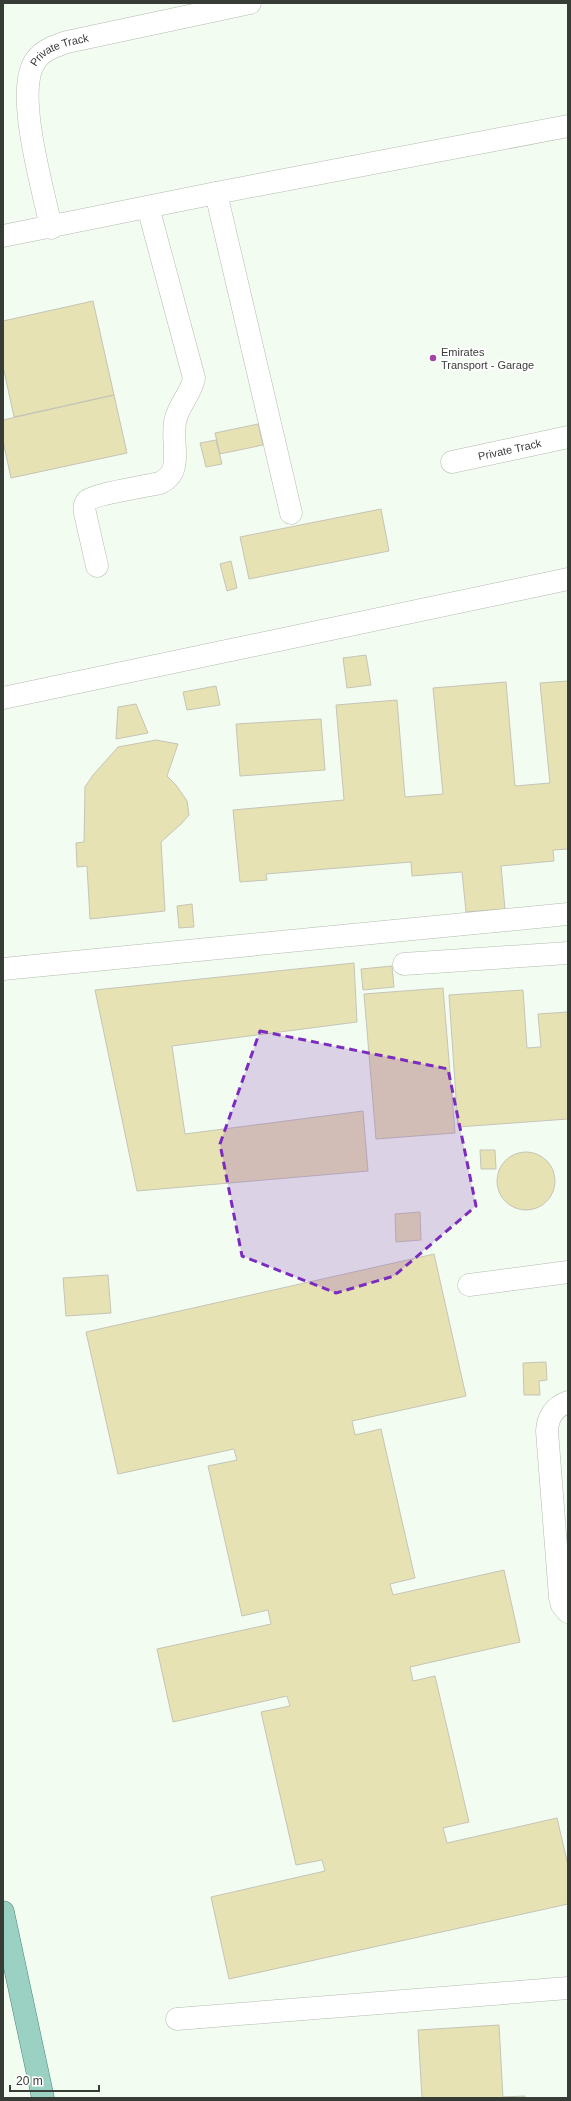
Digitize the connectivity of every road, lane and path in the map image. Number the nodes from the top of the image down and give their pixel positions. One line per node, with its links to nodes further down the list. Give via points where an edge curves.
1 (250, 3): 5 (street, Private Track, via 67,42 49,48 36,60 28,76 28,117)
2 (568, 126): 3 (street)
3 (216, 193): 4 (street); 9 (street)
4 (148, 207): 5 (street); 10 (street, via 194,378 192,389 175,419 175,463 174,472 169,479 97,497 87,501 84,506)
5 (51, 228): 6 (street)
6 (3, 236)
7 (568, 437): 8 (street, Private Track)
8 (452, 462)
9 (292, 512)
10 (97, 566)
11 (568, 579): 12 (street)
12 (3, 698)
13 (568, 914): 16 (street)
14 (568, 953): 15 (street)
15 (404, 964)
16 (3, 969)
17 (568, 1272): 18 (street)
18 (469, 1285)
19 (568, 1402): 20 (street, via 559,1405 552,1412 547,1431 560,1597)
20 (568, 1612)
21 (3, 1912): 24 (main road)
22 (568, 1988): 23 (street)
23 (178, 2019)
24 (43, 2098)

